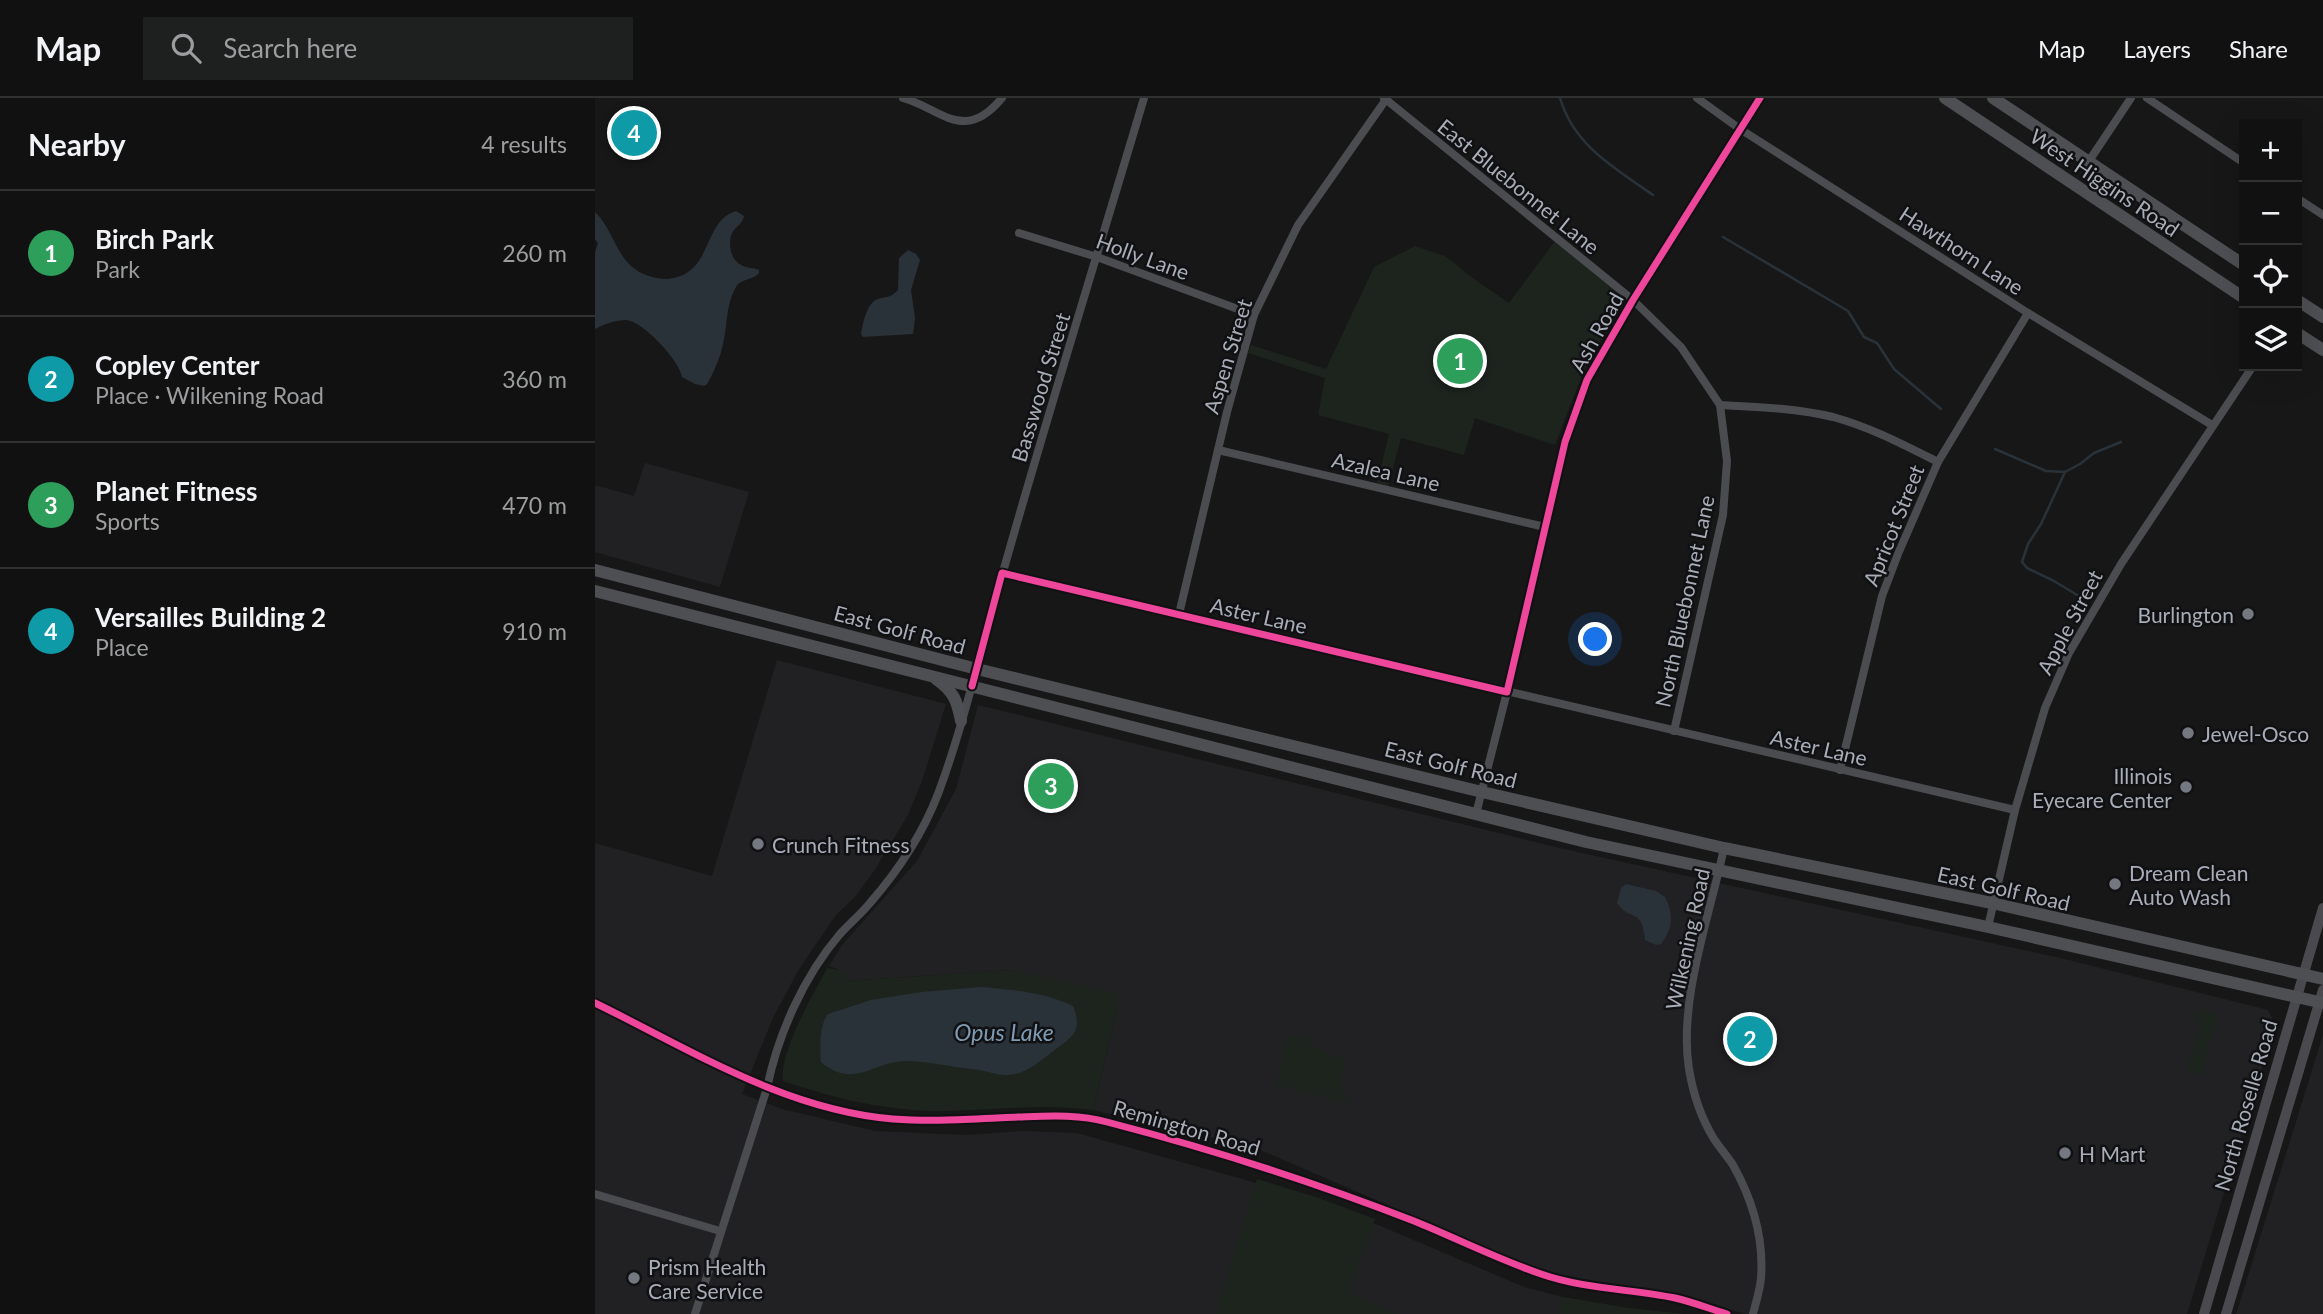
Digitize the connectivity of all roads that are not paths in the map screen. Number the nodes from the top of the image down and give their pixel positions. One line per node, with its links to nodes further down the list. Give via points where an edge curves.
1 (1002, 98): 9 (street, via 990,111 970,121 945,118)
2 (1144, 98): 17 (street, Basswood Street)
3 (1697, 98): 11 (street, Hawthorn Lane)
4 (1760, 98): 11 (street, Ash Road)
5 (1945, 98): 19 (main road, West Higgins Road)
6 (1993, 98): 13 (main road, West Higgins Road)
7 (2131, 98): 13 (street)
8 (2147, 98): 12 (street)
9 (909, 99)
10 (1386, 99): 20 (street, East Bluebonnet Lane); 23 (street, Aspen Street, via 1298,225)
11 (1740, 129): 20 (street, Ash Road); 22 (street, Hawthorn Lane)
12 (2239, 160)
13 (2089, 161): 18 (main road, West Higgins Road)
14 (2302, 201): 15 (street)
15 (2323, 215)
16 (1019, 233): 17 (street, Holly Lane)
17 (1097, 257): 23 (street, Holly Lane); 34 (street, Basswood Street)
18 (2239, 262)
19 (2239, 295)
20 (1633, 300): 28 (street, North Bluebonnet Lane, via 1681,347); 32 (street, Ash Road, via 1587,380 1565,442)
21 (2302, 303): 24 (main road)
22 (2028, 313): 29 (street, Hawthorn Lane); 31 (street, Apricot Street)
23 (1254, 315): 30 (street, Aspen Street)
24 (2323, 317)
25 (2302, 336): 26 (main road)
26 (2323, 351)
27 (2250, 371): 29 (street, Apple Street)
28 (1720, 405): 31 (street, via 1834,417 1887,436); 42 (street, North Bluebonnet Lane, via 1727,461 1723,515)
29 (2212, 425): 45 (street, Apple Street, via 2069,653 2045,708)
30 (1218, 450): 32 (street, Azalea Lane); 36 (street, Aspen Street)
31 (1938, 462): 43 (street, Apricot Street, via 1882,596)
32 (1545, 527): 40 (street, Ash Road)
33 (595, 570): 37 (main road, East Golf Road)
34 (1002, 573): 36 (street, Aster Lane); 37 (street, Basswood Street)
35 (595, 590): 38 (main road, East Golf Road)
36 (1179, 614): 40 (street, Aster Lane)
37 (977, 669): 39 (street, Basswood Street); 44 (main road, East Golf Road)
38 (933, 676): 39 (main road, East Golf Road); 41 (main road, via 958,702)
39 (972, 686): 41 (street, Basswood Street); 46 (main road, East Golf Road)
40 (1507, 692): 42 (street, Aster Lane); 44 (street, Ash Road)
41 (961, 721): 57 (street, Basswood Street, via 926,819 901,863 815,968 782,1037)
42 (1674, 731): 43 (street, Aster Lane)
43 (1840, 770): 45 (street, Aster Lane)
44 (1482, 792): 46 (street, Ash Road); 47 (main road, East Golf Road)
45 (2015, 810): 49 (street, Apple Street)
46 (1476, 814): 48 (main road, East Golf Road)
47 (1724, 848): 48 (street, Wilkening Road); 49 (main road, East Golf Road)
48 (1719, 870): 51 (main road, East Golf Road); 62 (street, Wilkening Road, via 1693,979 1688,1064 1695,1100 1733,1165 1759,1228 1761,1280)
49 (1992, 903): 51 (street, Apple Street); 52 (main road, East Golf Road)
50 (2323, 908): 52 (main road, North Roselle Road)
51 (1988, 927): 54 (main road, East Golf Road)
52 (2302, 975): 53 (main road, East Golf Road); 54 (main road, North Roselle Road)
53 (2323, 979)
54 (2296, 997): 55 (main road, East Golf Road); 63 (main road, North Roselle Road)
55 (2322, 998): 64 (main road, North Roselle Road)
56 (595, 1003): 57 (street, Remington Road)
57 (767, 1088): 59 (street, Basswood Street); 61 (street, Remington Road, via 842,1111 892,1119 1061,1116 1106,1122 1283,1173 1540,1274 1678,1298)
58 (595, 1194): 59 (street)
59 (720, 1231): 60 (street, Basswood Street)
60 (695, 1314)
61 (1727, 1314)
62 (1753, 1314)
63 (2204, 1314)
64 (2226, 1314)

